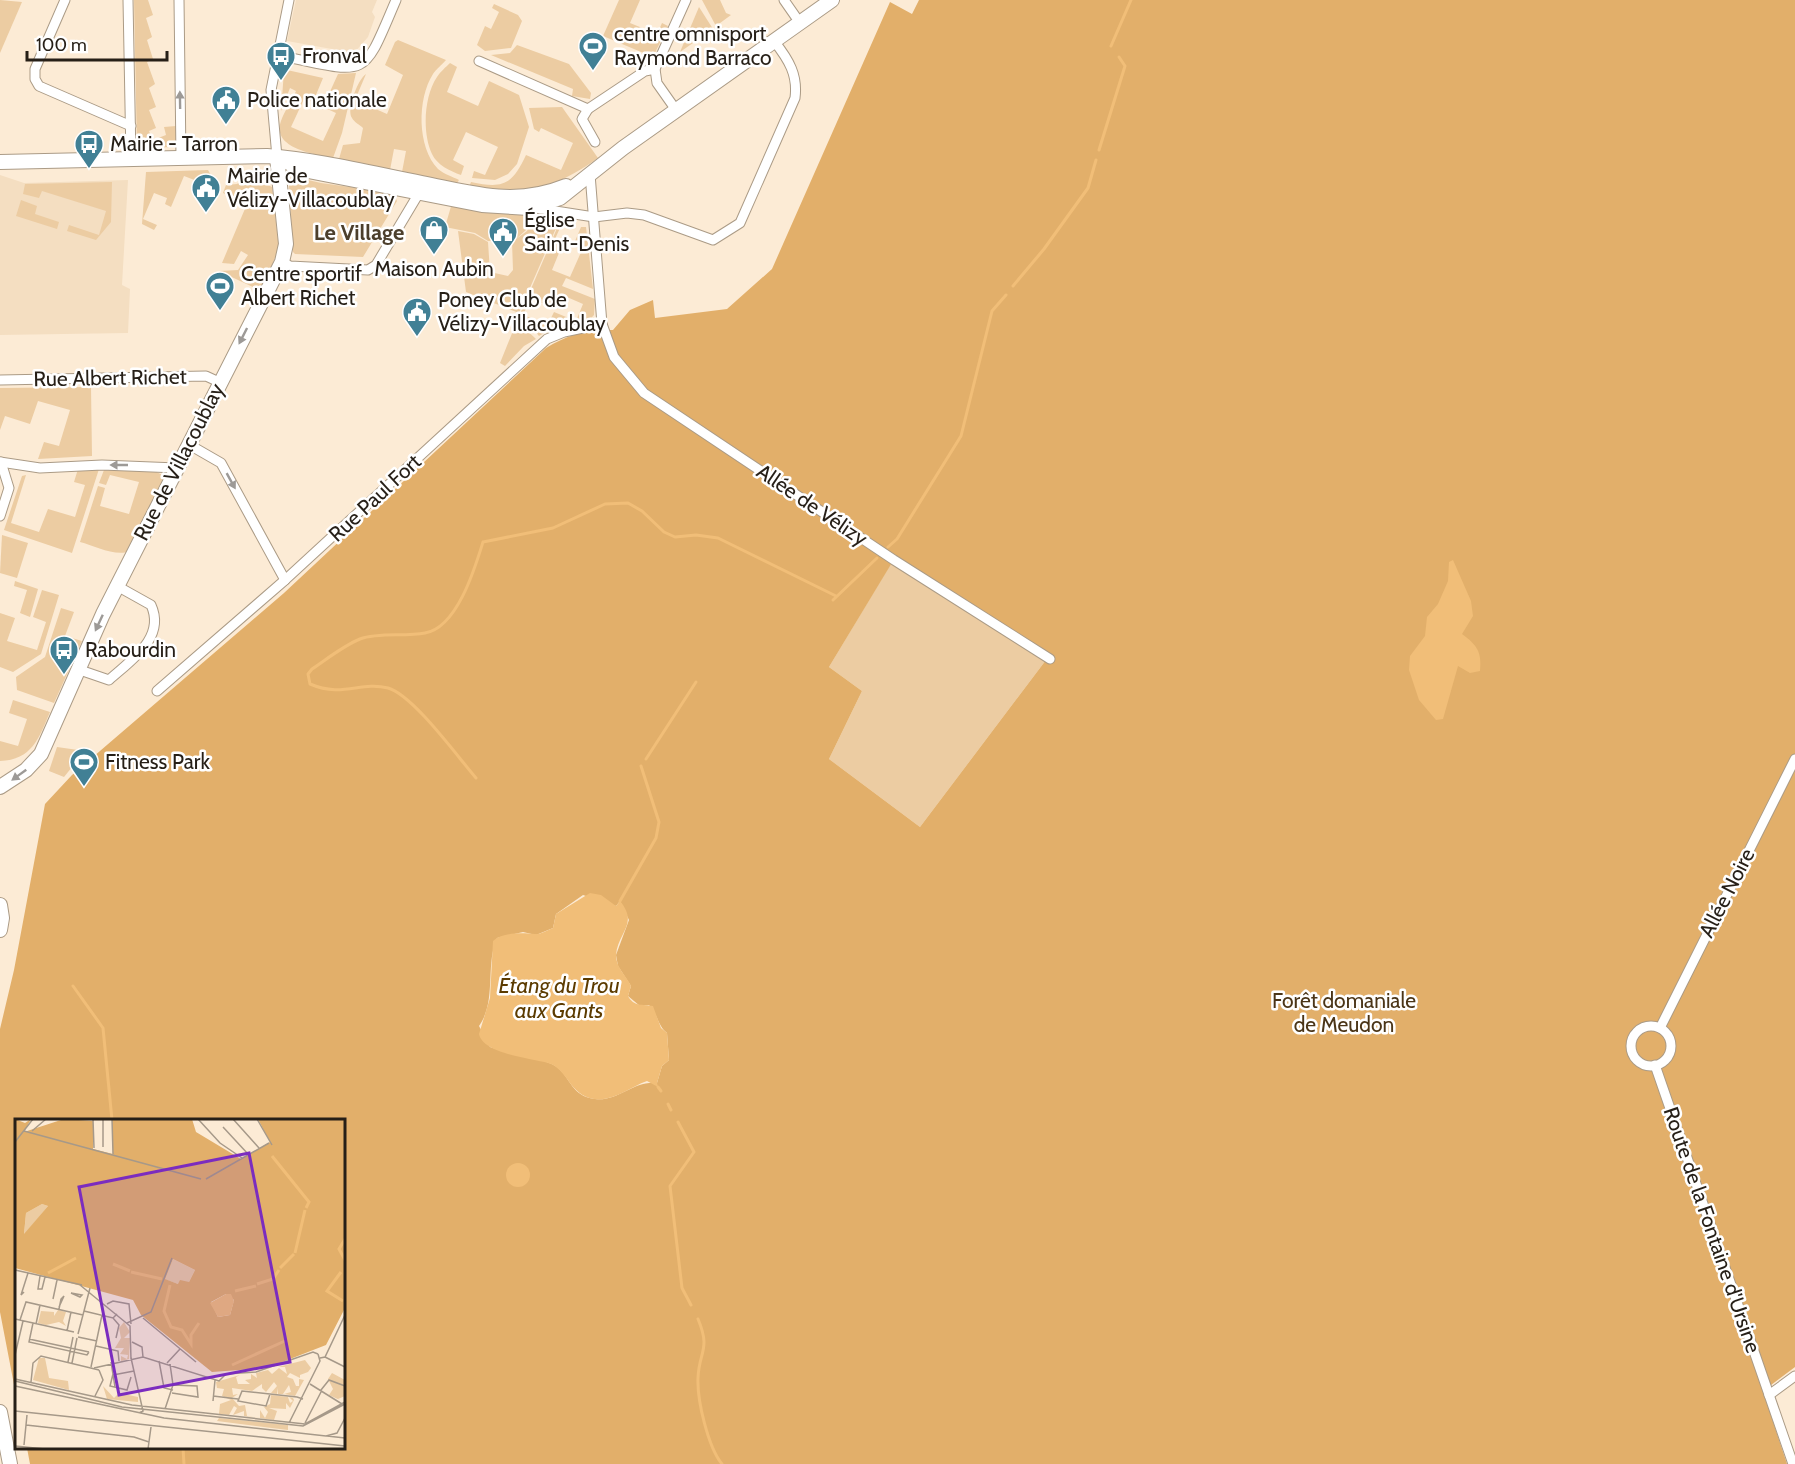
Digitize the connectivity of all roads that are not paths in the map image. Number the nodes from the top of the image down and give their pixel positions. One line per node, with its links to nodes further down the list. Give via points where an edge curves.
1 (65, 0): 16 (street, via 35,69 35,79 39,86)
2 (128, 0): 16 (street)
3 (179, 0): 19 (street, one-way to 3)
4 (289, 0): 18 (street, via 271,90)
5 (396, 0): 11 (street, via 371,57 362,65 342,69)
6 (686, 0): 13 (street)
7 (784, 0): 9 (street)
8 (832, 0): 9 (street)
9 (800, 23): 10 (street)
10 (774, 41): 15 (street); 25 (street, via 795,73 795,98 740,223 713,240 644,215)
11 (287, 57)
12 (479, 61): 14 (street)
13 (654, 69): 14 (street); 15 (street, via 657,83)
14 (588, 109): 17 (street, via 582,119)
15 (676, 110): 22 (street)
16 (131, 126): 20 (street)
17 (596, 142)
18 (277, 157): 19 (street); 23 (street, via 303,170); 26 (street, Rue de Villacoublay, via 286,244)
19 (181, 158): 20 (street)
20 (131, 159): 21 (street)
21 (0, 162)
22 (590, 174): 23 (street, via 564,187 521,198); 24 (street, via 560,198); 25 (street, Allée de Vélizy)
23 (422, 188): 24 (street, via 500,208); 26 (street, via 375,265 368,270 290,266)
24 (530, 208): 25 (street)
25 (594, 217): 27 (street, Allée de Vélizy)
26 (282, 262): 29 (street, Rue de Villacoublay, one-way to 29)
27 (602, 324): 34 (street, Rue Paul Fort, via 547,339); 36 (street, Allée de Vélizy, via 614,357 644,393)
28 (0, 380): 29 (street, Rue Albert Richet, via 206,376)
29 (219, 382): 30 (street, Rue de Villacoublay)
30 (188, 444): 32 (street, Rue de Villacoublay); 34 (street, one-way to 34, via 221,463)
31 (1, 462): 32 (street, one-way to 31, via 40,468); 33 (street, via 9,488)
32 (177, 468): 35 (street, Rue de Villacoublay)
33 (0, 516)
34 (285, 580): 38 (street, Rue Paul Fort)
35 (117, 586): 37 (street, Rue de Villacoublay, one-way to 37); 37 (street, via 151,605 157,626 142,650 109,680)
36 (1050, 659)
37 (77, 669): 40 (street, Rue de Villacoublay, one-way to 40, via 36,761)
38 (158, 691)
39 (1795, 759): 41 (street, Allée Noire)
40 (0, 787)
41 (1660, 1028): 42 (street, via 1671,1046 1666,1059); 42 (street, via 1644,1026 1634,1034 1630,1046 1639,1062)
42 (1655, 1065): 44 (street, Route de la Fontaine d'Ursine)
43 (1795, 1376): 44 (street)
44 (1769, 1395): 46 (street, Route de la Fontaine d'Ursine)
45 (0, 1412): 47 (street)
46 (1792, 1452): 48 (street, Route de la Fontaine d'Ursine)
47 (10, 1464)
48 (1793, 1464)

